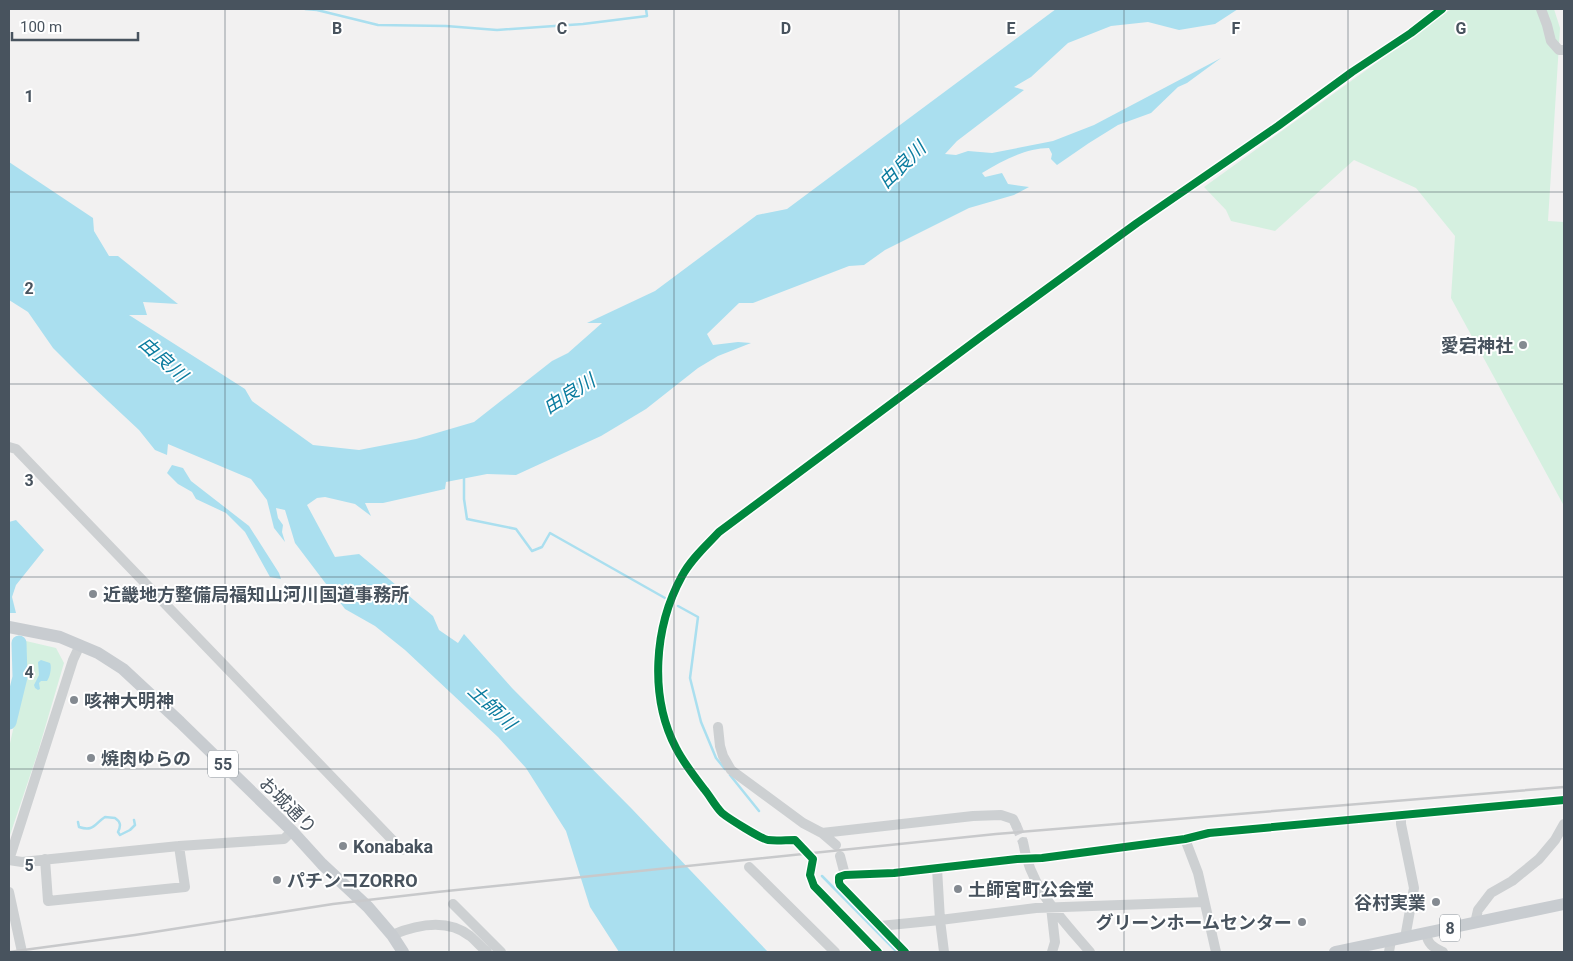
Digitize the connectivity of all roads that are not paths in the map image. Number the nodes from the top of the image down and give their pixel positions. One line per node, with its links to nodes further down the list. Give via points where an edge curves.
1 (1442, 9): 15 (street, via 982,336 718,532 698,554 682,576 663,628 659,687 664,716 676,748 722,813 767,840)
2 (1541, 9): 3 (street, via 1550,41 1559,50)
3 (1564, 50)
4 (9, 447): 20 (street, via 27,460)
5 (9, 627): 6 (main road, お城通り / 55, via 60,637)
6 (80, 645): 12 (main road, お城通り / 55, via 123,669); 25 (street)
7 (718, 727): 13 (street, via 723,756 732,770 802,823)
8 (1564, 800): 9 (street)
9 (1401, 815): 14 (street, via 1209,833); 39 (street, via 1414,888)
10 (1564, 824): 16 (street)
11 (1016, 825): 13 (street, via 1013,819 1001,815 973,816)
12 (292, 831): 19 (street, via 284,840); 38 (main road, お城通り / 55)
13 (822, 833): 18 (street)
14 (1185, 839): 22 (street); 30 (street, via 1198,873)
15 (794, 840)
16 (1560, 841): 35 (street, via 1512,881 1492,893 1478,910)
17 (1023, 842): 22 (street)
18 (836, 845)
19 (179, 846): 23 (street); 23 (street, via 185,887 48,901)
20 (402, 850)
21 (840, 856): 28 (street)
22 (1026, 858): 27 (street); 33 (street)
23 (45, 859): 25 (street)
24 (813, 859): 46 (street, via 810,875 814,886)
25 (9, 860)
26 (749, 867): 45 (street)
27 (937, 868): 28 (street); 34 (street)
28 (845, 875): 36 (street, via 839,877 840,885)
29 (9, 894): 41 (street)
30 (1204, 902): 33 (street); 51 (street)
31 (453, 904): 44 (street)
32 (1564, 904): 35 (main road, 8)
33 (1051, 907): 34 (street); 49 (street, via 1055,942); 50 (street)
34 (940, 920): 36 (street); 48 (street)
35 (1475, 923): 37 (main road, 8)
36 (880, 926): 47 (street)
37 (1426, 933): 39 (main road, 8); 53 (street, via 1433,947)
38 (392, 935): 42 (main road, お城通り / 55); 43 (street, via 421,925 440,924 469,935)
39 (1405, 938): 40 (main road, 8)
40 (1390, 946): 52 (main road, 8)
41 (22, 952)
42 (403, 952)
43 (487, 952)
44 (501, 952)
45 (835, 952)
46 (878, 952)
47 (905, 952)
48 (944, 952)
49 (1052, 952)
50 (1090, 952)
51 (1216, 952)
52 (1335, 952)
53 (1443, 952)

